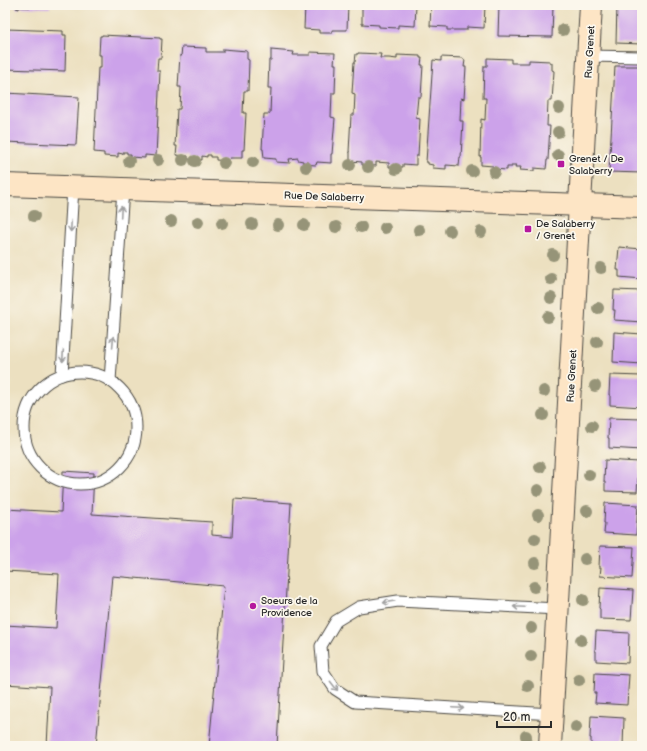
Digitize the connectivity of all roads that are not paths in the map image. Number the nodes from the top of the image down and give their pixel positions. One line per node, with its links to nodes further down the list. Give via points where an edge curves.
1 (591, 5): 2 (street, Rue Grenet)
2 (588, 56): 3 (lane); 7 (street, Rue Grenet)
3 (642, 57)
4 (5, 185): 5 (street, Rue De Salaberry)
5 (73, 187): 6 (street, Rue De Salaberry); 9 (lane, one-way to 9)
6 (123, 189): 7 (street, Rue De Salaberry); 10 (lane, one-way to 6)
7 (580, 205): 8 (street, Rue De Salaberry); 11 (street, Rue Grenet)
8 (642, 207)
9 (62, 375): 10 (lane, via 79,372 95,374); 10 (lane, via 46,383 33,397 25,414 24,433 28,452 39,467 54,478 72,484 91,483 108,476 123,464 132,448 136,429 133,410 124,394)
10 (110, 381)
11 (558, 609): 12 (street, Rue Grenet); 12 (lane, one-way to 12, via 398,601 359,607 336,621 321,646 323,671 335,690 355,702)
12 (552, 714): 13 (street, Rue Grenet)
13 (550, 746)

